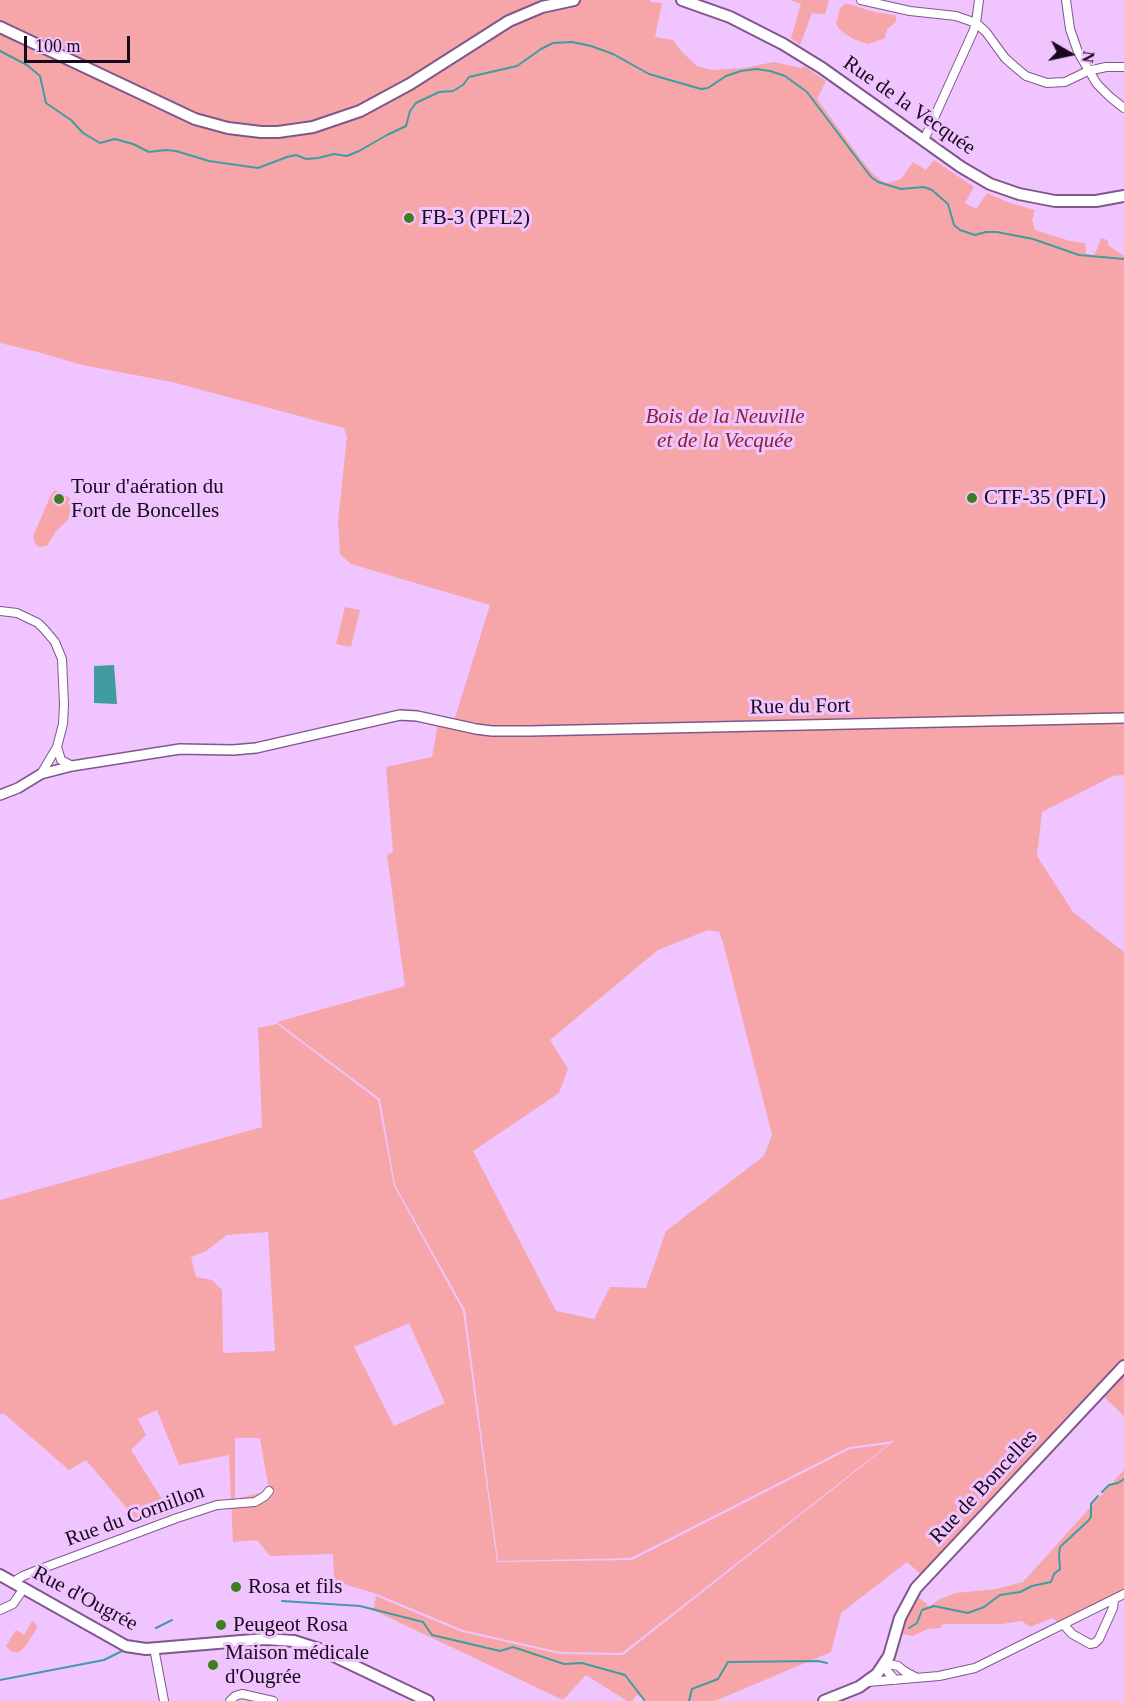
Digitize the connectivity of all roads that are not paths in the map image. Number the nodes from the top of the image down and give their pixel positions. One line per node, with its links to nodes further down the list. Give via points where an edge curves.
1 (574, 0): 7 (main road, via 542,7 509,21 360,111 313,127 278,132 236,129 195,119)
2 (682, 0): 11 (main road, Rue de la Vecquée, via 769,36)
3 (861, 0): 6 (street)
4 (979, 0): 6 (street)
5 (1066, 0): 9 (street, via 1072,36)
6 (976, 22): 9 (street, via 1005,58 1037,81 1057,84); 11 (street)
7 (0, 27)
8 (1124, 67): 9 (street)
9 (1088, 71): 10 (street, via 1101,89)
10 (1124, 108)
11 (924, 140): 12 (main road, Rue de la Vecquée, via 975,176 1019,194 1067,202)
12 (1124, 196)
13 (0, 611): 15 (street, via 17,613 38,623 58,650 64,704)
14 (1124, 718): 16 (street, Rue du Fort, via 492,731 400,715 256,748 180,749)
15 (57, 747): 16 (street, via 61,759); 17 (street)
16 (72, 766): 17 (street, Rue du Fort)
17 (42, 774): 18 (street, Rue du Fort)
18 (0, 795)
19 (1124, 1366): 28 (main road, Rue de Boncelles, via 916,1588 900,1618)
20 (269, 1491): 22 (street, Rue du Cornillon, via 255,1502 224,1504 195,1512)
21 (0, 1575): 22 (main road, Rue d'Ougrée)
22 (13, 1582): 23 (main road, Rue d'Ougrée)
23 (24, 1588): 26 (street, via 13,1604); 29 (main road, Rue d'Ougrée, via 126,1646)
24 (1124, 1594): 25 (street)
25 (1114, 1600): 27 (street); 27 (street, via 1095,1643 1072,1634)
26 (0, 1610)
27 (1064, 1625): 32 (street, via 975,1668)
28 (892, 1647): 30 (main road, Rue de Boncelles); 31 (street)
29 (154, 1648): 35 (main road, Rue d'Ougrée, via 265,1639 294,1641 319,1649); 36 (street)
30 (885, 1663): 31 (street); 33 (street); 34 (main road, Rue de Boncelles)
31 (898, 1666): 32 (street)
32 (917, 1677): 33 (street)
33 (895, 1680): 34 (street)
34 (868, 1682): 39 (main road)
35 (424, 1700)
36 (165, 1701)
37 (230, 1701): 38 (street, via 242,1694)
38 (273, 1701)
39 (824, 1701)

